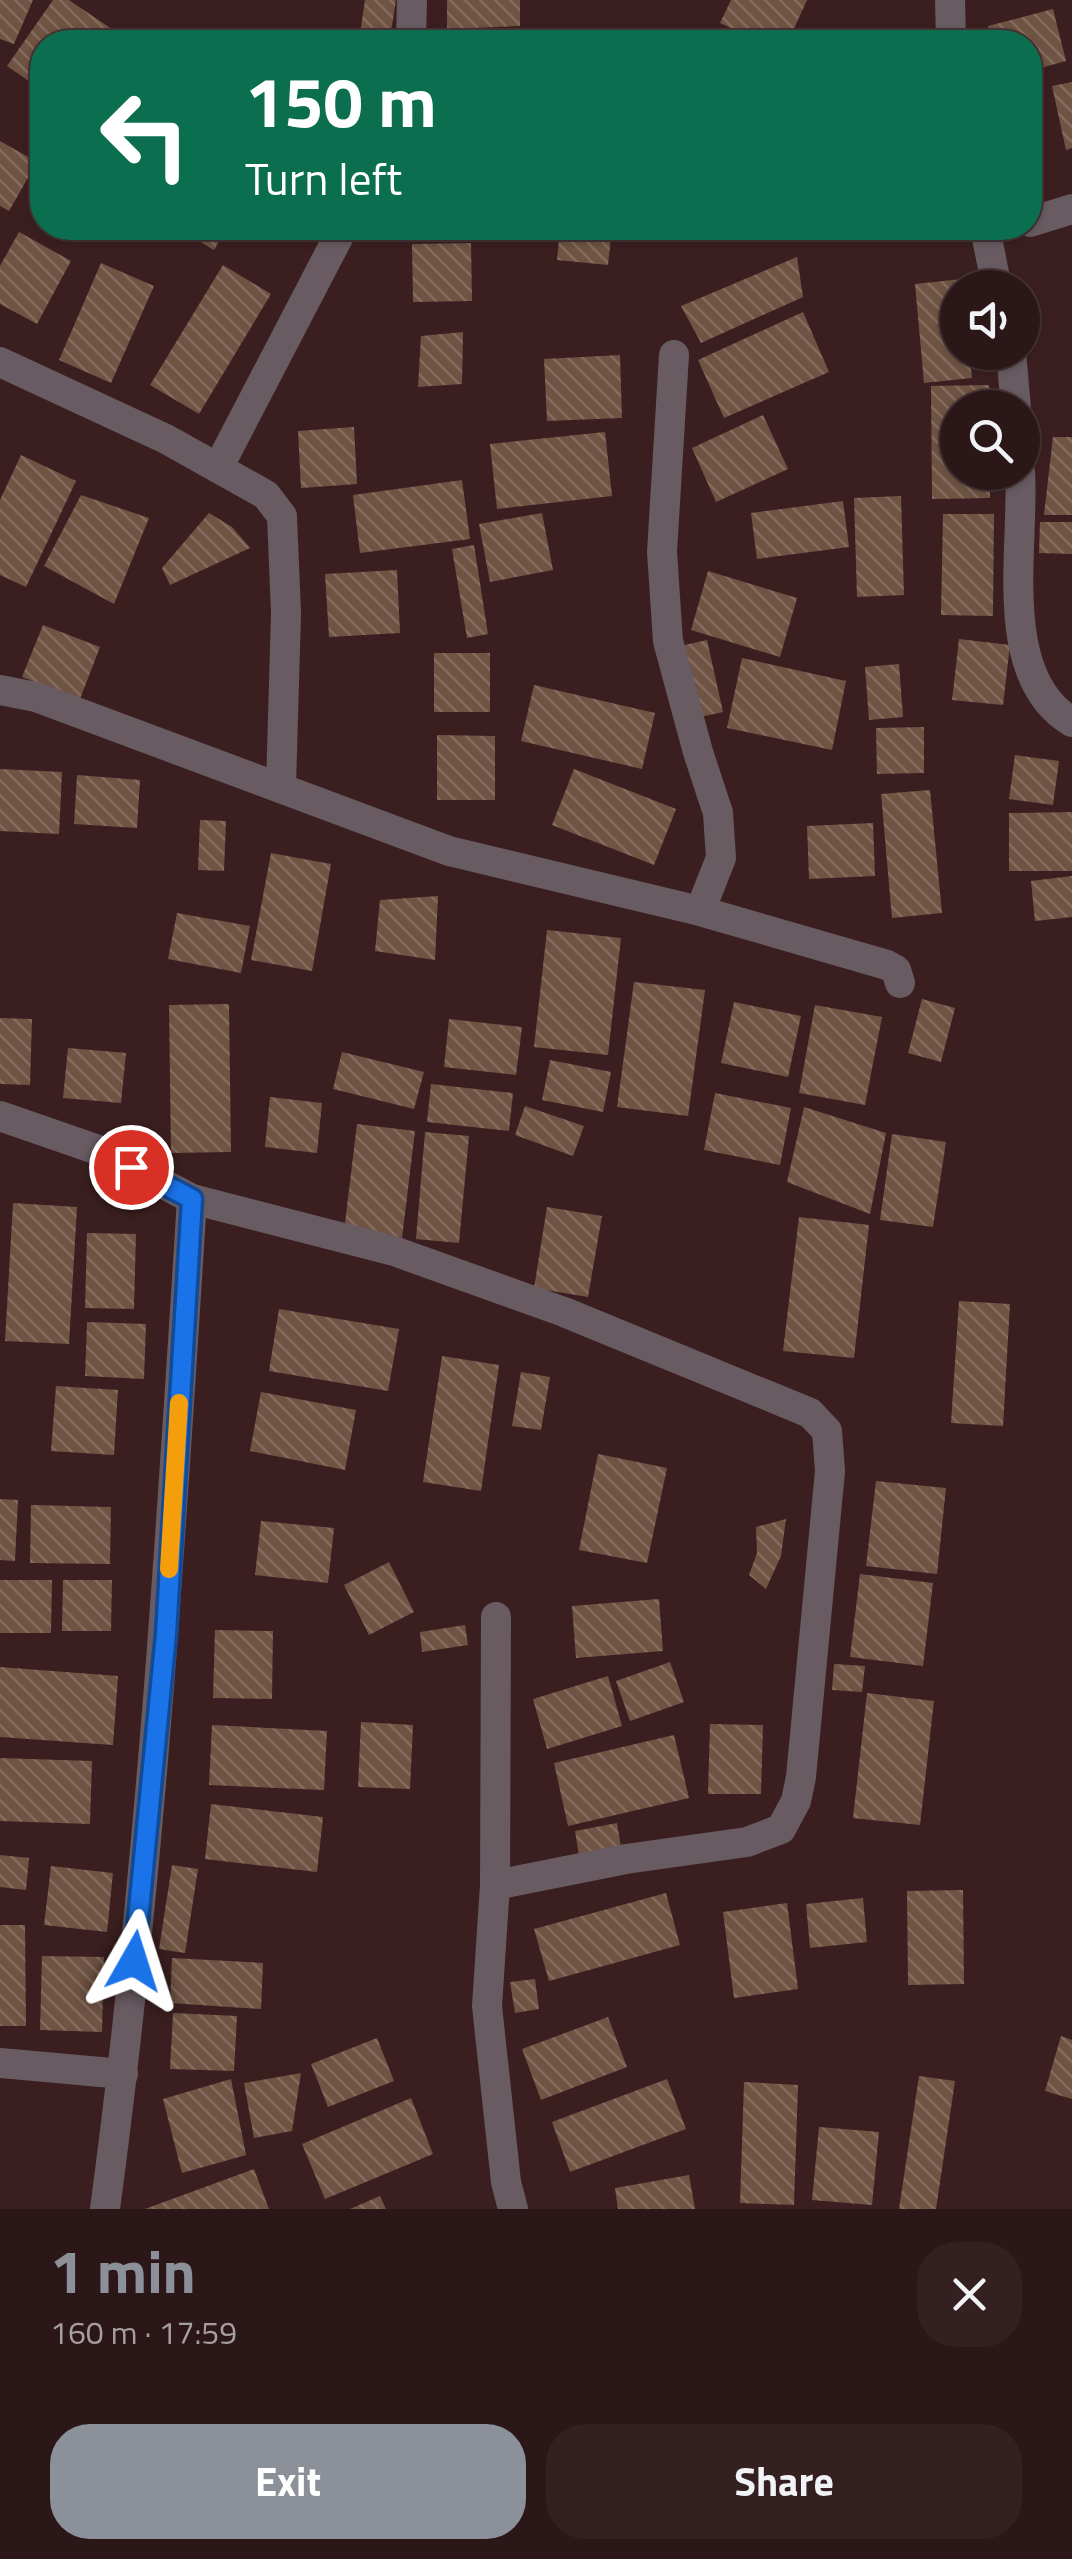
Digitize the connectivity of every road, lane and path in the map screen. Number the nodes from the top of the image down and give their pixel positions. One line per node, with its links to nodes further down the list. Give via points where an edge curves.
1 (412, 0): 3 (street)
2 (950, 0): 4 (street)
3 (411, 30)
4 (951, 30)
5 (1072, 209): 6 (street)
6 (1042, 218)
7 (337, 240): 12 (street)
8 (996, 240): 9 (street)
9 (997, 270)
10 (674, 355): 17 (street, via 662,552 668,642 718,813 721,858)
11 (0, 362): 12 (street)
12 (218, 468): 16 (street, via 266,496 282,516)
13 (1021, 490): 15 (street, via 1016,601 1023,637 1034,678 1058,714)
14 (0, 690): 16 (street, via 36,697)
15 (1072, 722)
16 (281, 787): 17 (street, via 450,850)
17 (700, 911): 18 (street, via 887,965)
18 (900, 983)
19 (0, 1116): 20 (street, via 101,1151)
20 (192, 1199): 22 (street, via 394,1251 547,1306 810,1413 826,1432 830,1471 802,1776 781,1829 747,1842); 24 (street, via 166,1634)
21 (496, 1617): 22 (street)
22 (494, 1885): 26 (street, via 487,2006)
23 (0, 2063): 24 (street)
24 (123, 2074): 25 (street)
25 (105, 2209)
26 (512, 2209)

